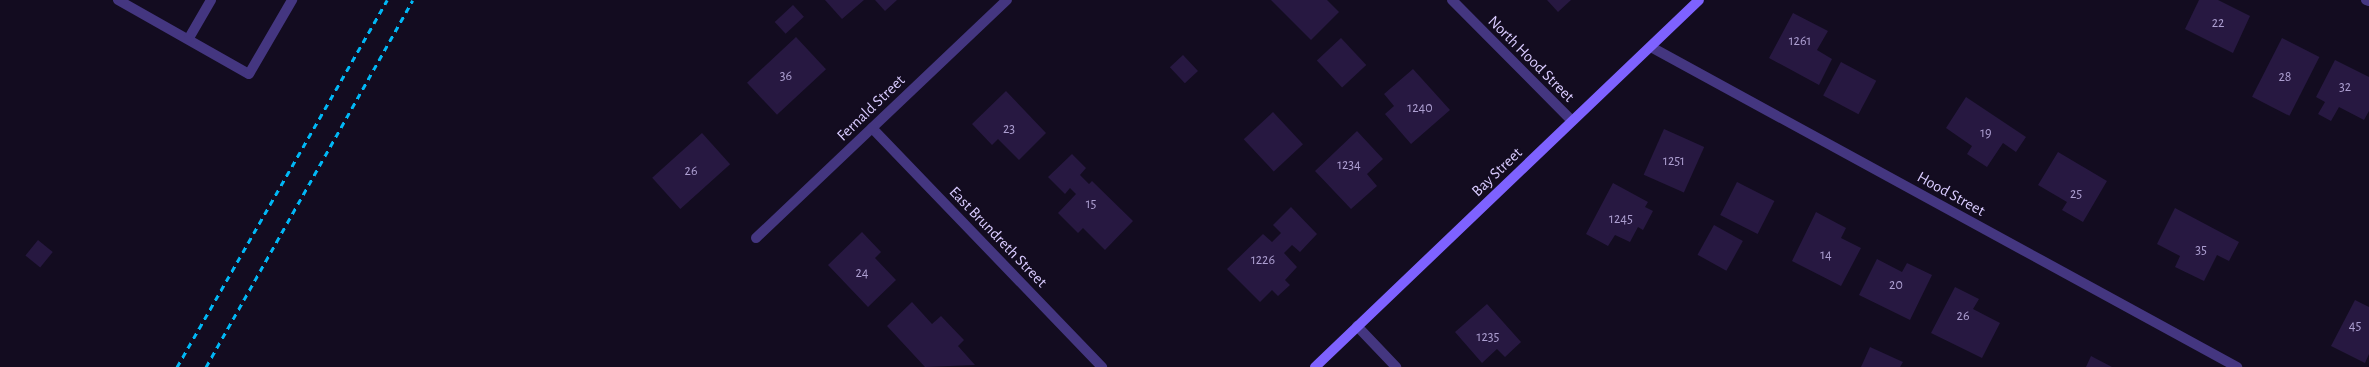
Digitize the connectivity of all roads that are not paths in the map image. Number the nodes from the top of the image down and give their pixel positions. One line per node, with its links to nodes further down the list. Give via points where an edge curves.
1 (118, 0): 7 (street)
2 (211, 0): 7 (street)
3 (292, 0): 7 (street, via 249,74)
4 (1007, 0): 10 (street, Fernald Street)
5 (1452, 0): 9 (street, North Hood Street)
6 (1699, 0): 8 (main road, Bay Street)
7 (188, 38)
8 (1651, 46): 9 (main road, Bay Street); 16 (street, Hood Street)
9 (1572, 121): 12 (main road, Bay Street)
10 (872, 128): 11 (street, Fernald Street); 13 (street, East Brundreth Street)
11 (756, 238)
12 (1357, 326): 14 (main road, Bay Street); 15 (street)
13 (1102, 367)
14 (1315, 367)
15 (1396, 367)
16 (2238, 367)

